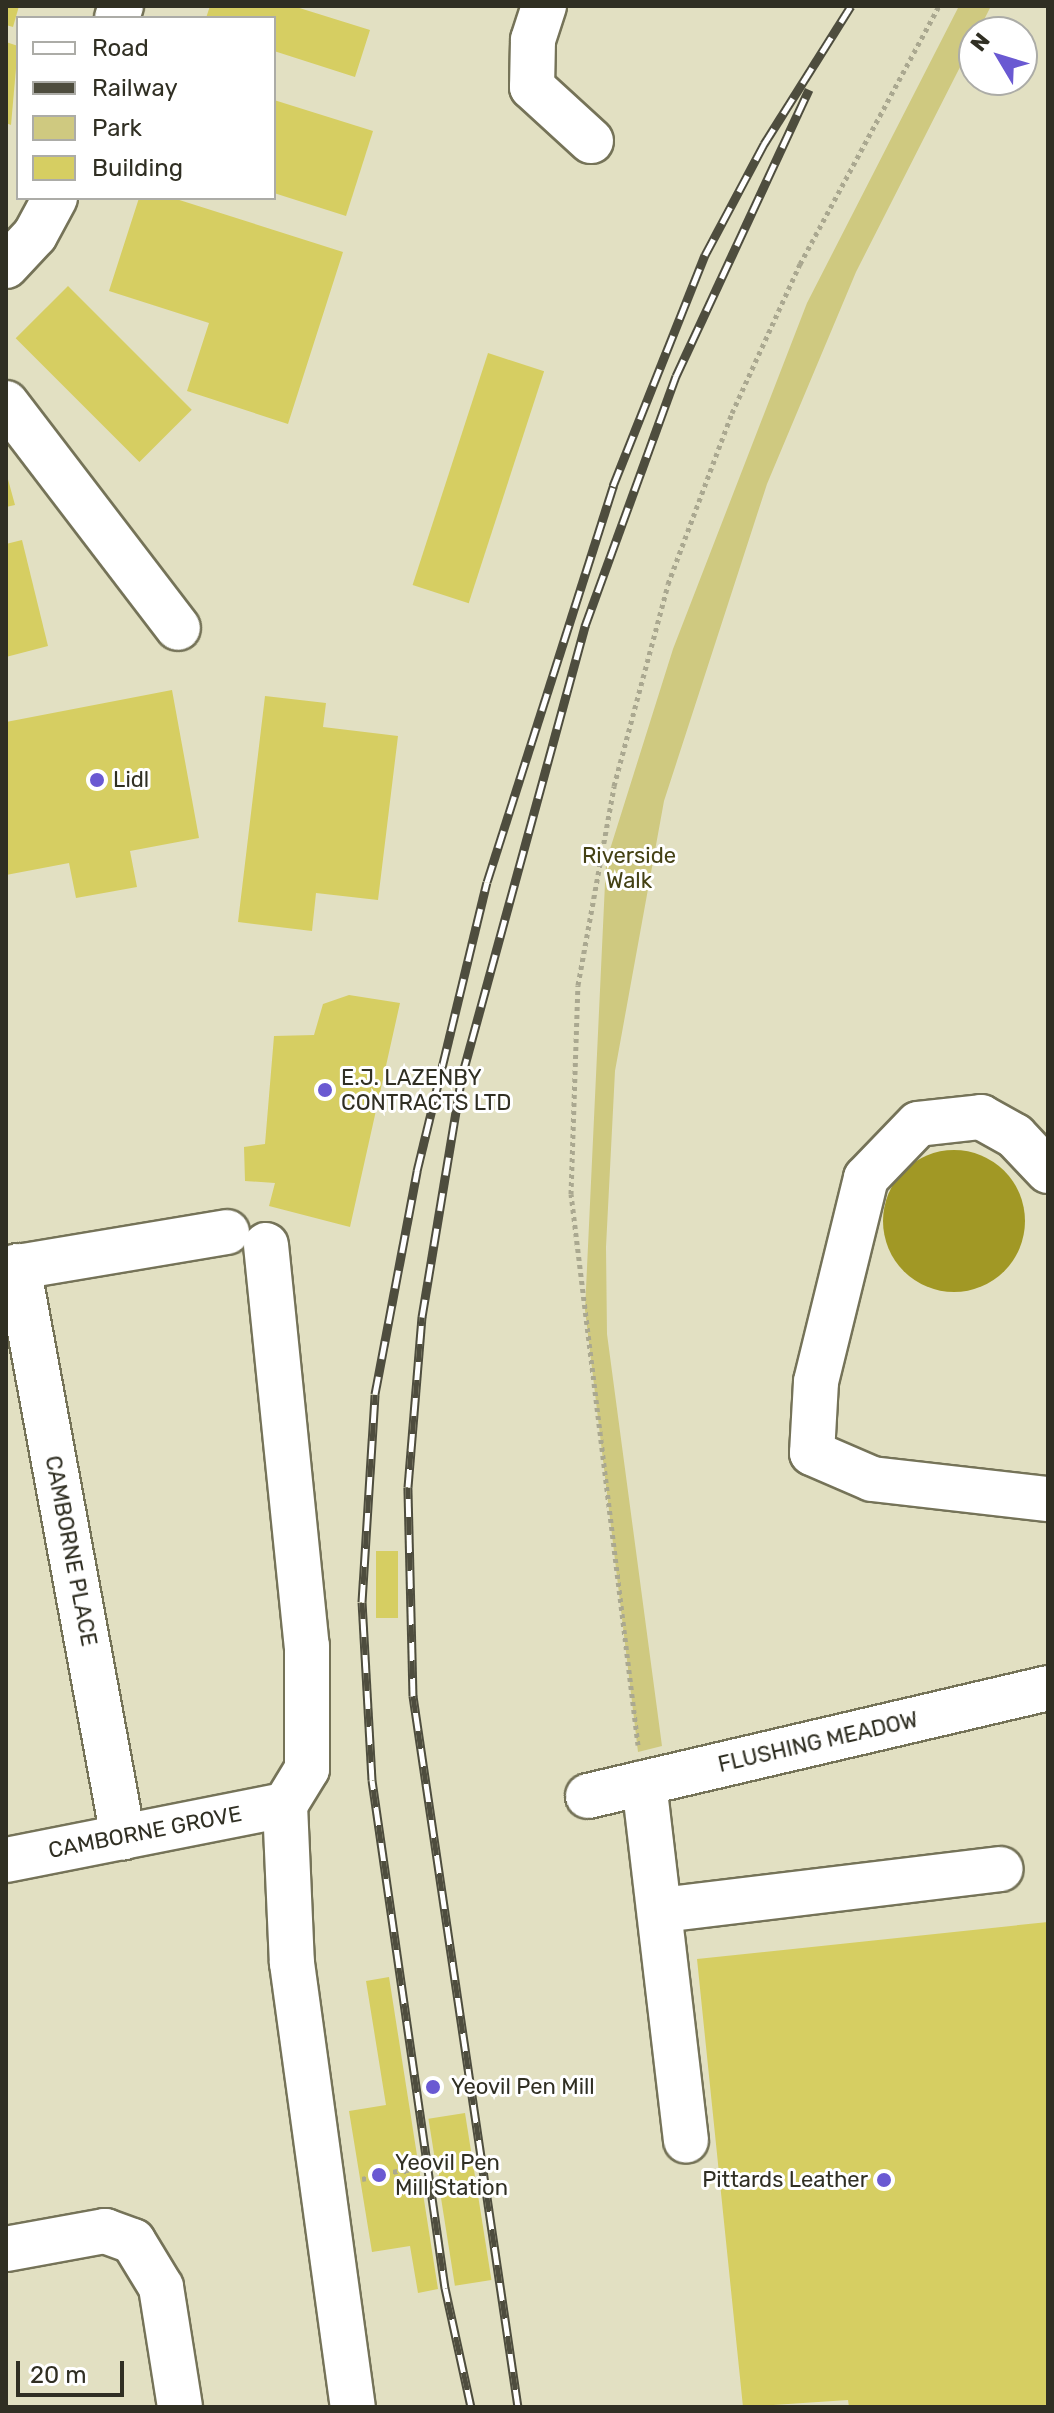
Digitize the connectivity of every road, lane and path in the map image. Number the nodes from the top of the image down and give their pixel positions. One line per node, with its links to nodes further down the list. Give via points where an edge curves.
1 (544, 6): 3 (street, via 533,40 532,87)
2 (939, 6): 12 (path, via 800,264 732,413 668,584 614,786 578,985 571,1194 617,1617)
3 (591, 141)
4 (54, 200): 5 (street, via 35,235)
5 (6, 266)
6 (6, 403): 7 (street)
7 (178, 628)
8 (1048, 1171): 10 (street, via 1015,1136 981,1117 918,1124 866,1178 816,1382 812,1453 872,1479)
9 (12, 1268): 14 (street, via 247,1238 307,1646 307,1769); 15 (street, CAMBORNE PLACE)
10 (1048, 1499)
11 (1048, 1688): 12 (street, FLUSHING MEADOW)
12 (644, 1783): 13 (street, FLUSHING MEADOW); 18 (street)
13 (588, 1796)
14 (285, 1805): 15 (street, CAMBORNE GROVE); 20 (street, via 292,1963)
15 (123, 1837): 16 (street, CAMBORNE GROVE)
16 (6, 1860)
17 (1001, 1869): 18 (street)
18 (662, 1910): 19 (street)
19 (686, 2141)
20 (325, 2186): 21 (path, via 406,2169); 24 (street)
21 (408, 2188)
22 (6, 2249): 23 (street, via 105,2231 133,2241 161,2287)
23 (180, 2407)
24 (353, 2407)

